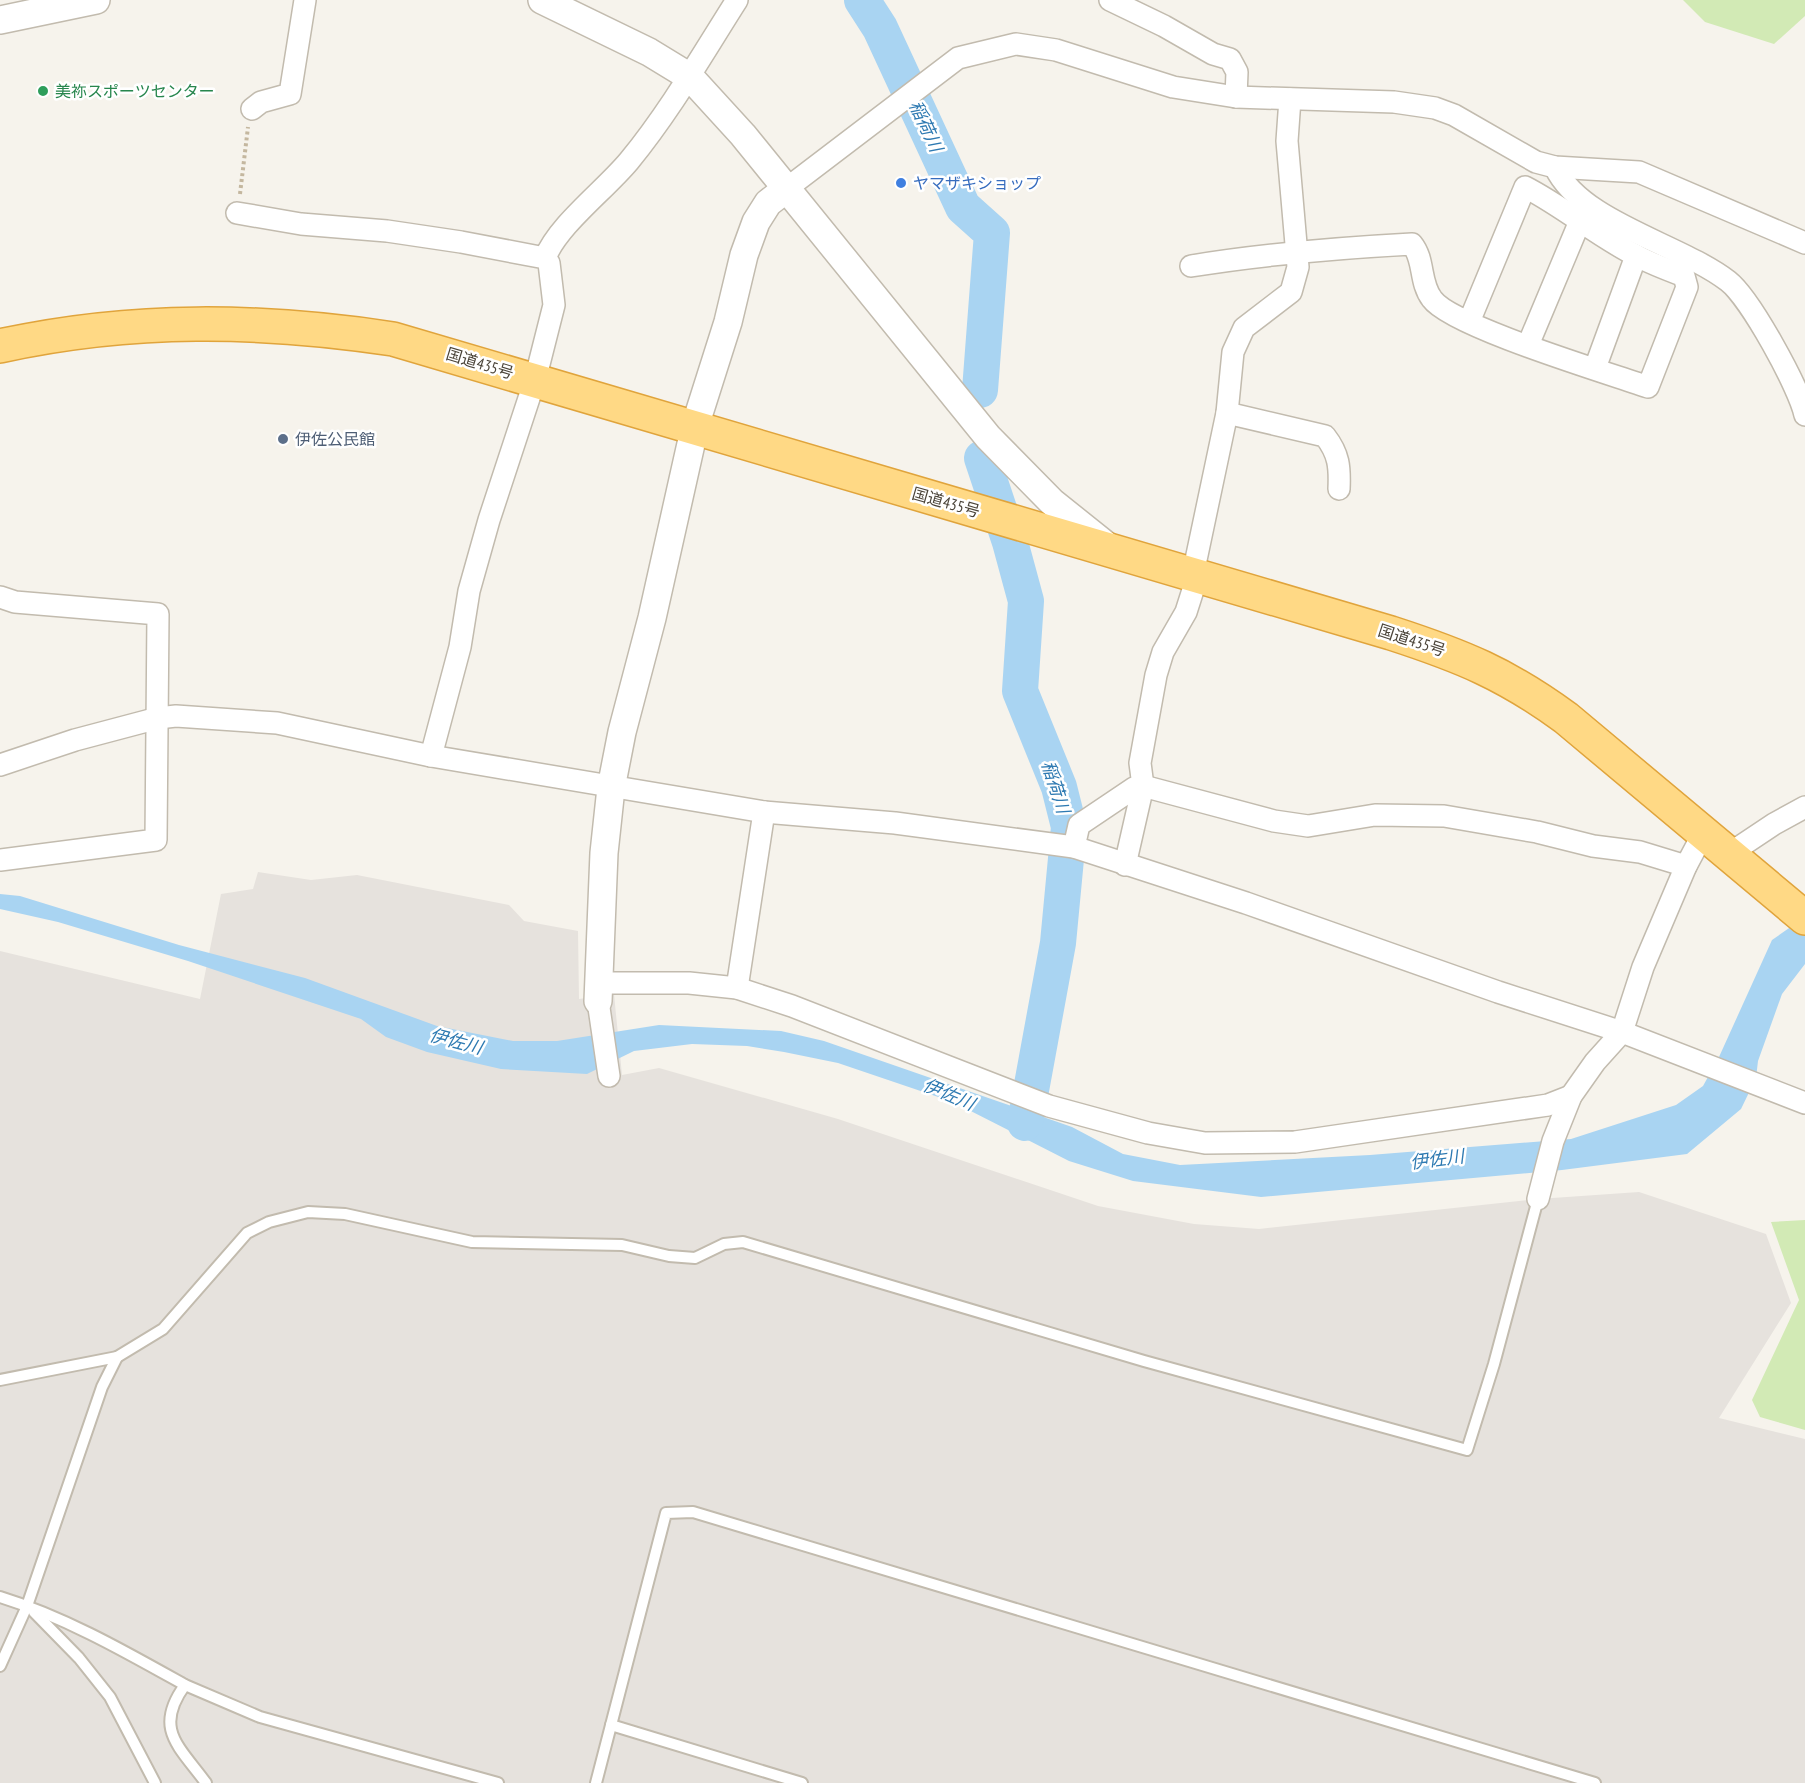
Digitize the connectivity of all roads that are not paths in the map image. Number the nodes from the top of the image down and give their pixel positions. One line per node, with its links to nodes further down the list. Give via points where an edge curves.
1 (96, 0): 6 (street)
2 (305, 0): 10 (street, via 290,94 261,102)
3 (542, 0): 7 (street, via 650,52)
4 (737, 0): 7 (street)
5 (1110, 0): 8 (street, via 1213,54 1230,58 1237,72)
6 (0, 20)
7 (690, 77): 12 (street); 18 (street, via 629,161 554,241)
8 (1236, 97): 9 (street); 12 (street, via 1173,87 1056,50 1016,44 996,46 958,58)
9 (1290, 99): 11 (street, via 1394,102 1435,108 1536,162); 16 (street, via 1287,141)
10 (252, 109)
11 (1555, 167): 15 (street, via 1639,172); 26 (street, via 1561,181 1602,215 1686,255 1730,282 1761,324)
12 (786, 189): 27 (street, via 768,203 756,222); 29 (street, via 965,411 1021,474)
13 (237, 213): 18 (street, via 301,224 387,231)
14 (1580, 221): 17 (street); 20 (street, via 1556,202 1526,187); 21 (street)
15 (1805, 243)
16 (1299, 254): 19 (street, via 1261,255); 20 (street, via 1412,244 1420,253 1422,277 1430,298 1442,310); 25 (street, via 1291,292 1244,328 1233,352)
17 (1636, 256): 23 (street); 23 (street, via 1684,276 1687,287 1648,387)
18 (545, 258): 24 (street, via 553,280 554,305)
19 (1191, 266)
20 (1468, 322): 21 (street)
21 (1528, 345): 23 (street)
22 (0, 346): 24 (highway, 国道435号, via 89,330 158,323 284,324 393,339)
23 (1595, 368)
24 (535, 380): 27 (highway, 国道435号); 33 (street, via 489,520)
25 (1227, 413): 28 (street, via 1325,436 1340,463); 30 (street)
26 (1805, 415)
27 (694, 426): 29 (highway, 国道435号); 36 (street)
28 (1339, 489)
29 (1113, 550): 30 (highway, 国道435号)
30 (1192, 574): 35 (street, via 1193,590 1186,612 1156,675 1140,763); 39 (highway, 国道435号, via 1440,649 1496,672 1566,718)
31 (0, 597): 32 (street, via 15,602 158,614)
32 (159, 718): 33 (street, via 277,723); 34 (street); 42 (street, via 156,840)
33 (431, 756): 36 (street)
34 (0, 765)
35 (1143, 786): 40 (street, via 1079,825); 43 (street); 44 (street, via 1274,821 1308,826 1375,814 1444,816 1640,852)
36 (611, 788): 38 (street); 47 (street)
37 (1805, 807): 41 (street)
38 (764, 812): 40 (street, via 895,822); 46 (street)
39 (1703, 834): 41 (highway, 国道435号); 44 (street)
40 (1074, 847): 43 (street)
41 (1729, 854): 45 (highway, 国道435号)
42 (0, 860)
43 (1125, 865): 48 (street)
44 (1686, 866): 48 (street, via 1643,967)
45 (1805, 918)
46 (737, 988): 47 (street, via 688,982); 51 (street, via 1049,1106 1148,1133 1205,1143 1295,1142)
47 (598, 992): 49 (street)
48 (1622, 1032): 50 (street); 51 (street, via 1595,1062)
49 (609, 1076)
50 (1805, 1103)
51 (1568, 1104): 52 (street, via 1553,1141)
52 (1538, 1199): 53 (lane, via 1467,1450 1144,1361 743,1242 724,1244 695,1258 622,1245 472,1242 345,1214 308,1212 269,1221 247,1233 163,1329)
53 (117, 1357): 54 (lane); 56 (lane, via 102,1387)
54 (0, 1380)
55 (0, 1597): 56 (lane)
56 (27, 1606): 57 (lane); 58 (lane); 60 (lane, via 79,1658 110,1697)
57 (0, 1666)
58 (185, 1684): 61 (lane, via 170,1711 170,1732); 62 (lane, via 260,1717)
59 (611, 1725): 63 (lane); 64 (lane); 65 (lane, via 666,1513 693,1512)
60 (155, 1783)
61 (206, 1783)
62 (498, 1783)
63 (596, 1783)
64 (802, 1783)
65 (1595, 1783)

